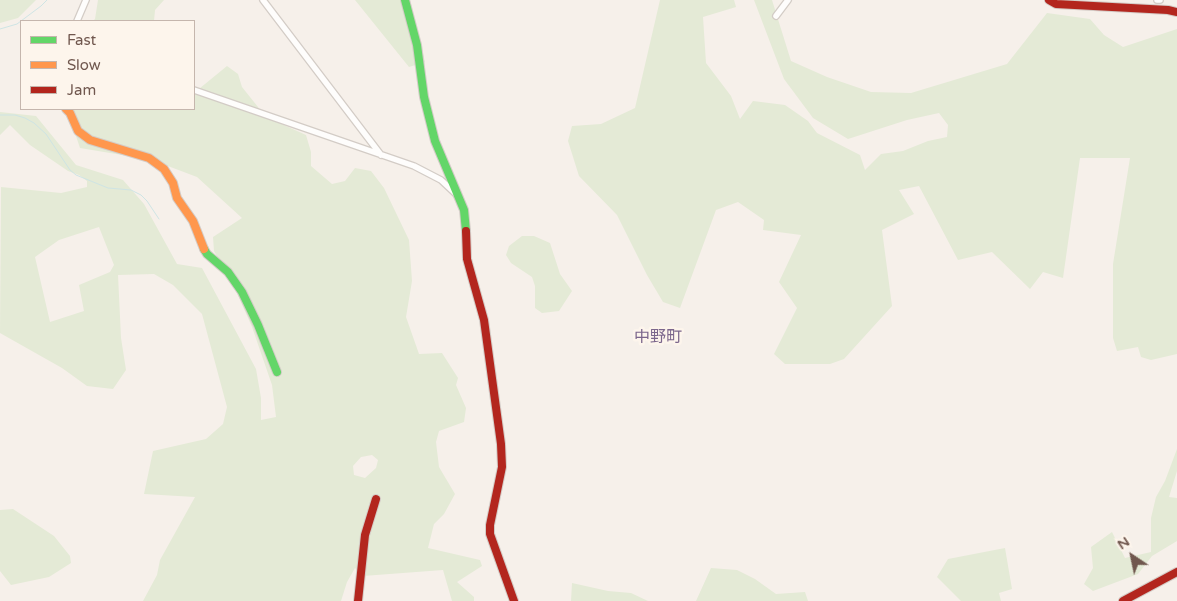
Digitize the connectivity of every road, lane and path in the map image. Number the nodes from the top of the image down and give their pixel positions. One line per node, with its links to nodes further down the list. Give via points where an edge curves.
1 (86, 0): 8 (street)
2 (263, 0): 11 (street)
3 (405, 0): 12 (main road, via 435,141)
4 (788, 0): 7 (street)
5 (1049, 0): 6 (main road, via 1056,4)
6 (1177, 12)
7 (776, 16)
8 (77, 20)
9 (195, 90): 11 (street)
10 (67, 110): 13 (main road, via 84,136 149,158 164,169 177,198 193,221 206,254 228,272 242,292)
11 (381, 155): 12 (street, via 414,166 441,180)
12 (459, 198): 17 (main road, via 466,222 466,259 484,320 501,444 502,467 490,534)
13 (277, 372)
14 (376, 499): 16 (main road, via 365,535)
15 (1177, 572): 18 (main road)
16 (358, 601)
17 (514, 601)
18 (1124, 601)

